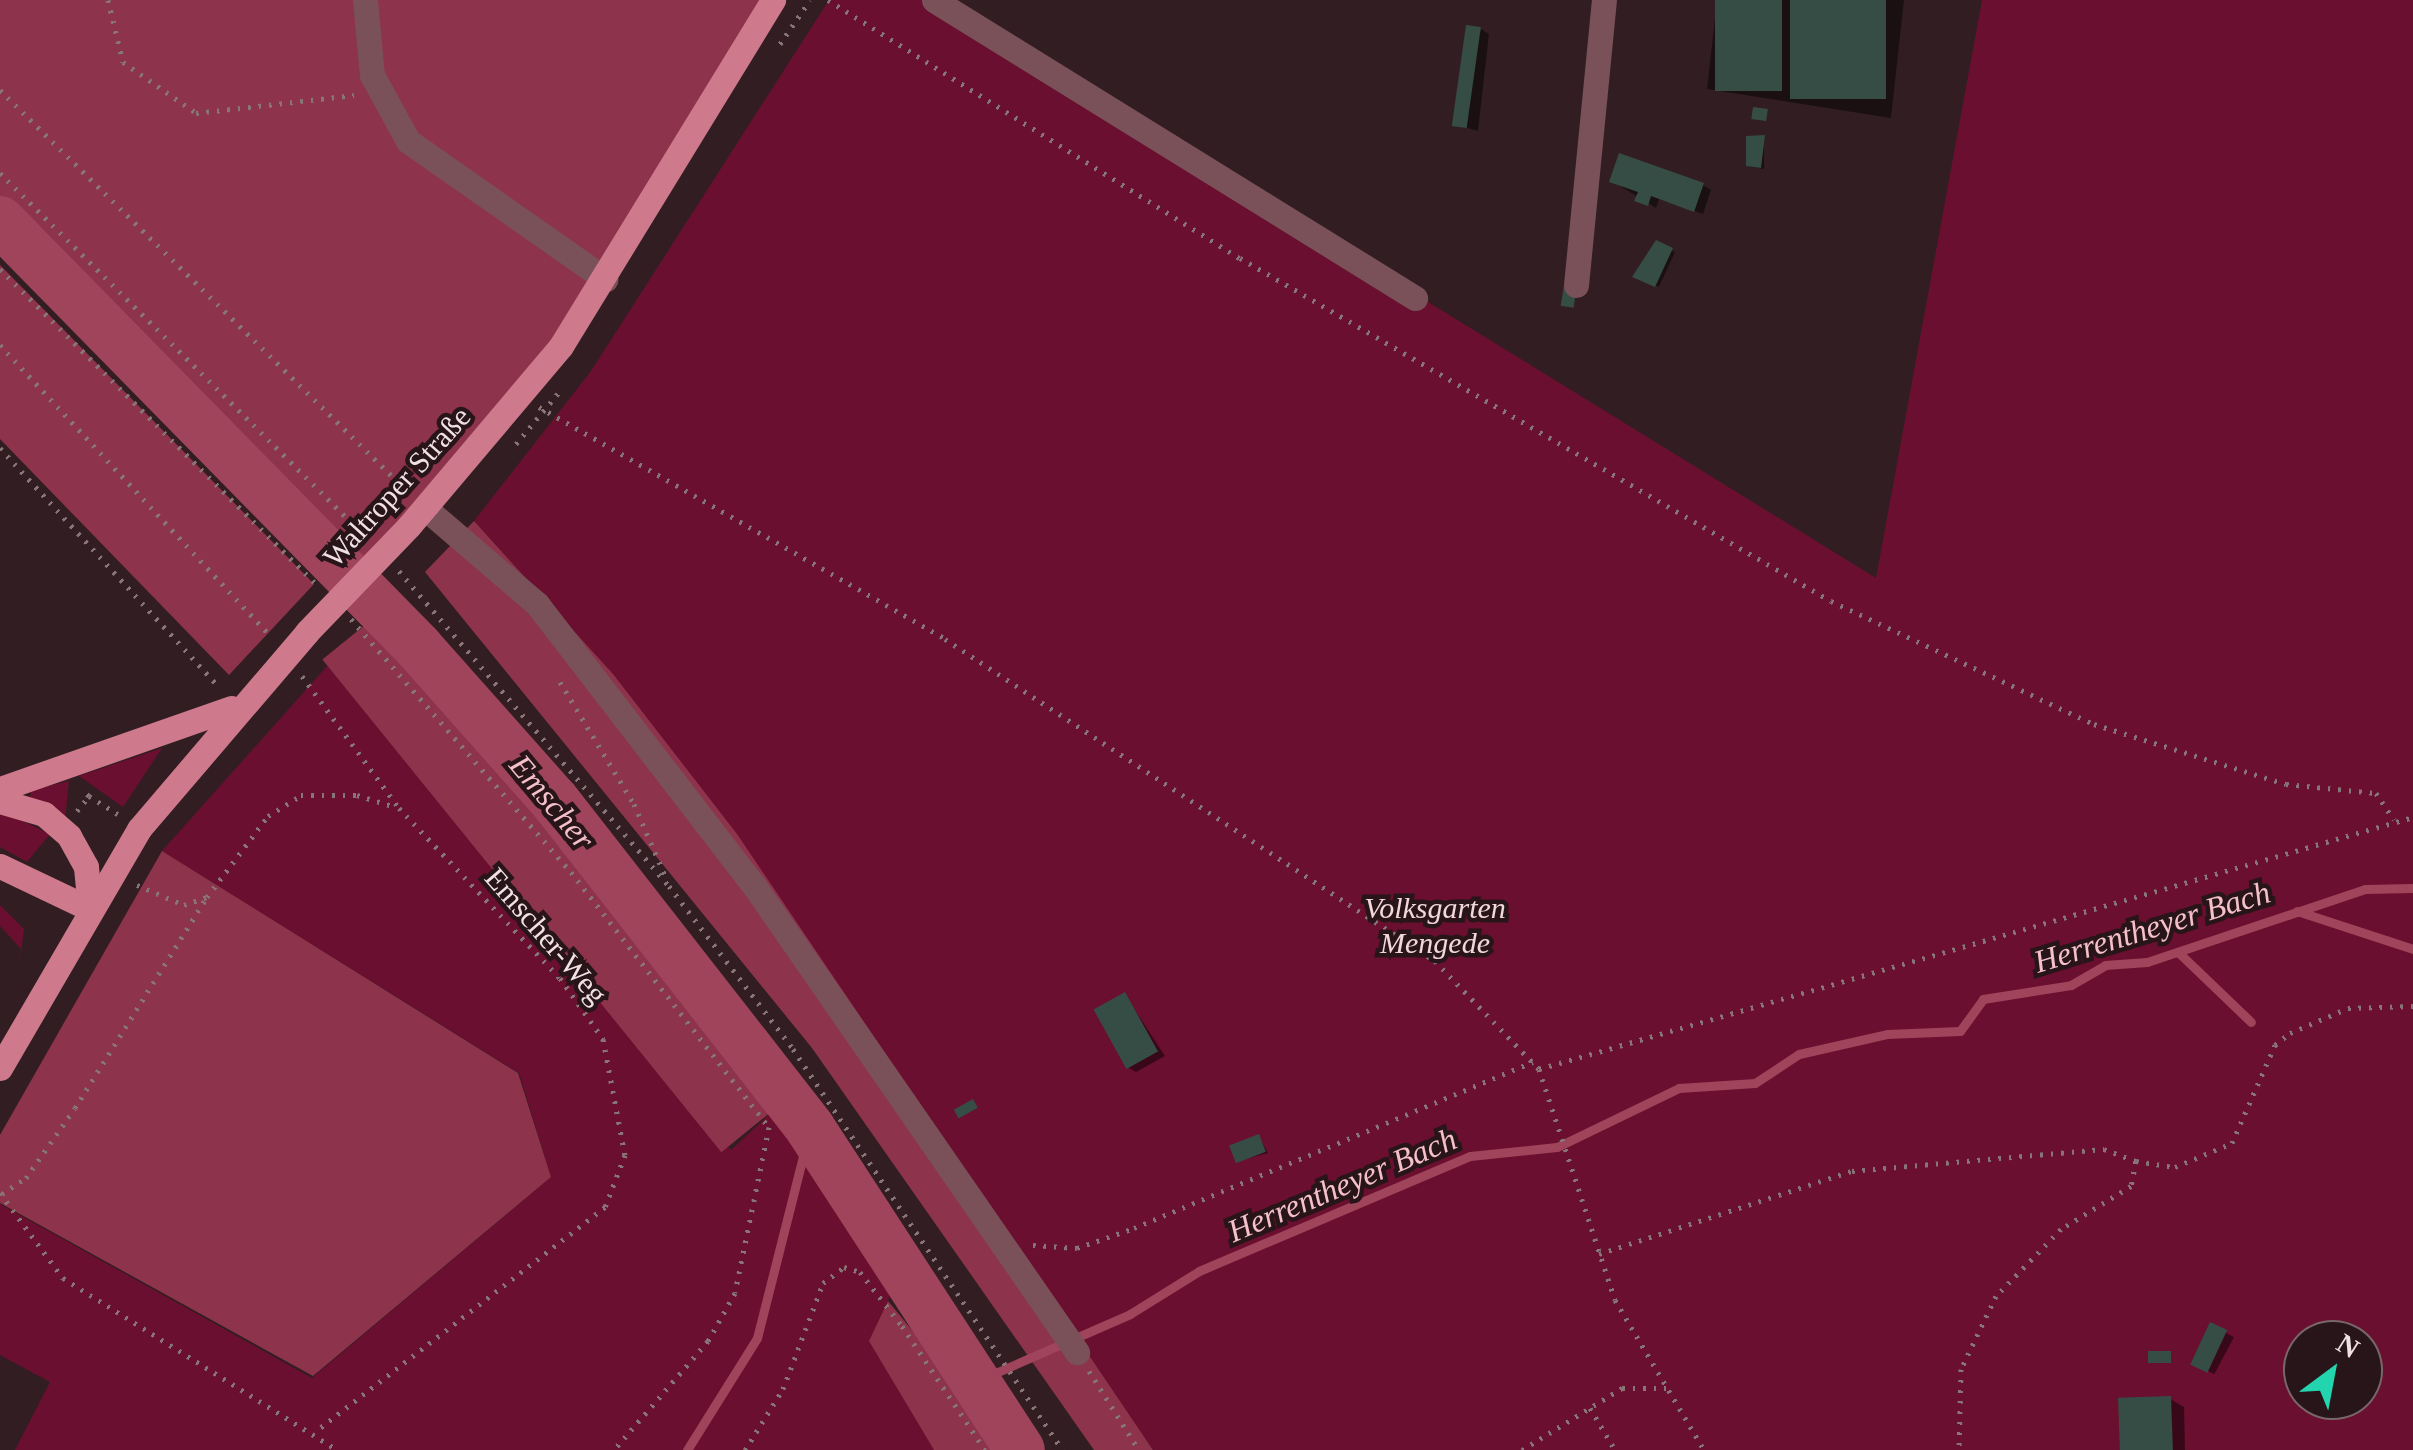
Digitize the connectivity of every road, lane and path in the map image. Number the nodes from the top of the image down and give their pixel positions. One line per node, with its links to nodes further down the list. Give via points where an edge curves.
1 (108, 0): 8 (path, via 123,62 196,113)
2 (364, 0): 8 (lane)
3 (773, 0): 11 (main road, Waltroper Straße)
4 (828, 0): 32 (path, via 1438,377 1831,601 2094,724 2286,784 2376,793)
5 (934, 0): 13 (lane)
6 (1604, 0): 12 (lane)
7 (0, 90): 18 (path)
8 (382, 92): 11 (lane, via 408,141)
9 (0, 173): 17 (path)
10 (0, 269): 19 (path)
11 (606, 279): 18 (main road, Waltroper Straße)
12 (1576, 285)
13 (1415, 298)
14 (0, 346): 22 (path, Emscher-Weg)
15 (546, 412): 40 (path, via 946,639 1288,860 1435,961)
16 (0, 448): 24 (path)
17 (339, 510)
18 (417, 517): 22 (main road, Waltroper Straße, bridge); 45 (lane, via 537,604 756,888)
19 (322, 590)
20 (423, 596): 36 (path)
21 (336, 603): 52 (path, via 571,872 768,1126 735,1292 708,1340)
22 (286, 654): 24 (main road, Waltroper Straße); 29 (path, Emscher-Weg)
23 (557, 675): 36 (path, via 634,804)
24 (236, 706): 26 (main road); 38 (main road, Waltroper Straße)
25 (74, 779): 27 (path)
26 (0, 790)
27 (88, 796): 30 (path); 33 (path)
28 (0, 802): 38 (main road, via 44,814 70,836 86,866)
29 (399, 808): 37 (path, via 356,795 287,800); 50 (path, Emscher-Weg, via 560,978 603,1039 626,1154 605,1207)
30 (118, 814)
31 (2413, 818): 32 (path)
32 (2394, 820): 42 (path)
33 (69, 822)
34 (0, 866): 38 (main road)
35 (136, 885): 37 (path, via 184,905)
36 (670, 886): 55 (path)
37 (206, 897): 44 (path, via 76,1108 26,1178)
38 (90, 908): 41 (main road, Waltroper Straße)
39 (2413, 1006): 43 (path, via 2348,1008 2290,1032 2274,1045 2232,1143 2175,1167)
40 (1534, 1062): 42 (path); 45 (path, via 1077,1248)
41 (0, 1068)
42 (1539, 1069): 46 (path)
43 (2136, 1162): 46 (path, via 2104,1149 1852,1171); 60 (path, via 2131,1186 2061,1230 1996,1296 1962,1369)
44 (1, 1194): 50 (path, via 63,1278)
45 (993, 1230): 47 (lane)
46 (1599, 1254): 48 (path)
47 (1077, 1352): 56 (path)
48 (1666, 1388): 49 (path, via 1622,1388); 59 (path)
49 (1590, 1408): 57 (path); 58 (path)
50 (317, 1430): 51 (path)
51 (337, 1450)
52 (614, 1450)
53 (744, 1450): 54 (path, via 782,1389 823,1283 844,1266 860,1272 891,1312)
54 (985, 1450)
55 (1062, 1450)
56 (1139, 1450)
57 (1522, 1450)
58 (1615, 1450)
59 (1704, 1450)
60 (1959, 1450)

